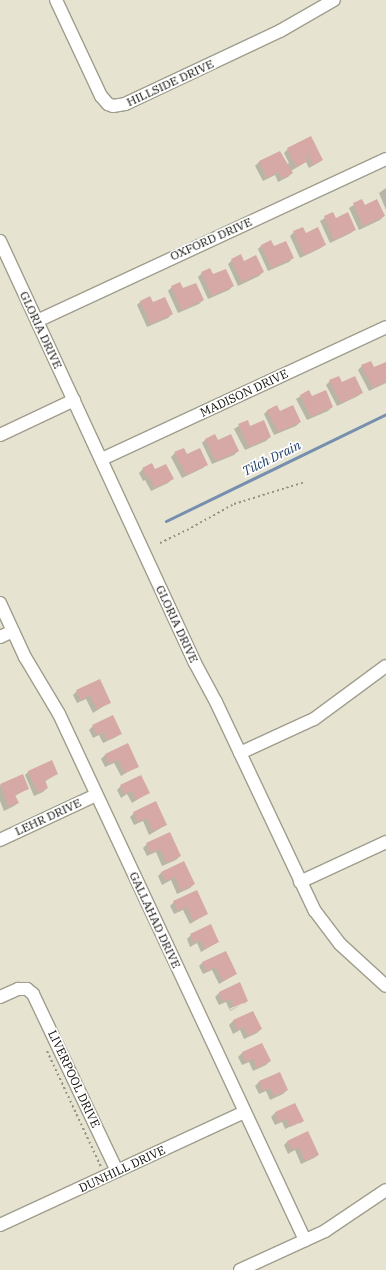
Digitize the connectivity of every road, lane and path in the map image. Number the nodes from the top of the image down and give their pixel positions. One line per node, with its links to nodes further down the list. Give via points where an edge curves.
1 (56, 0): 2 (street, HILLSIDE DRIVE, via 101,96 113,106 125,104 280,31)
2 (334, 0)
3 (386, 159): 5 (street, OXFORD DRIVE)
4 (0, 241): 5 (street, GLORIA DRIVE)
5 (37, 321): 7 (street, GLORIA DRIVE)
6 (386, 327): 9 (street, MADISON DRIVE)
7 (74, 400): 8 (street); 9 (street, GLORIA DRIVE)
8 (0, 435)
9 (102, 459): 16 (street, GLORIA DRIVE, via 195,663)
10 (305, 482): 11 (path, via 234,504)
11 (160, 543)
12 (0, 603): 13 (street, GALLAHAD DRIVE)
13 (13, 631): 14 (street); 17 (street, GALLAHAD DRIVE, via 31,668 59,714)
14 (0, 637)
15 (386, 666): 16 (street, via 314,719)
16 (240, 753): 20 (street, GLORIA DRIVE)
17 (96, 795): 18 (street, LEHR DRIVE); 24 (street, GALLAHAD DRIVE)
18 (0, 840)
19 (386, 842): 20 (street)
20 (300, 882): 21 (street, GLORIA DRIVE, via 331,934)
21 (386, 986)
22 (0, 996): 26 (street, LIVERPOOL DRIVE, via 18,989 27,989 37,1001)
23 (46, 1050): 25 (path)
24 (244, 1112): 26 (street, DUNHILL DRIVE); 29 (street, GALLAHAD DRIVE)
25 (102, 1170)
26 (117, 1171): 28 (street, DUNHILL DRIVE)
27 (386, 1190): 29 (street, via 336,1224)
28 (0, 1225)
29 (305, 1240): 30 (street)
30 (240, 1270)

